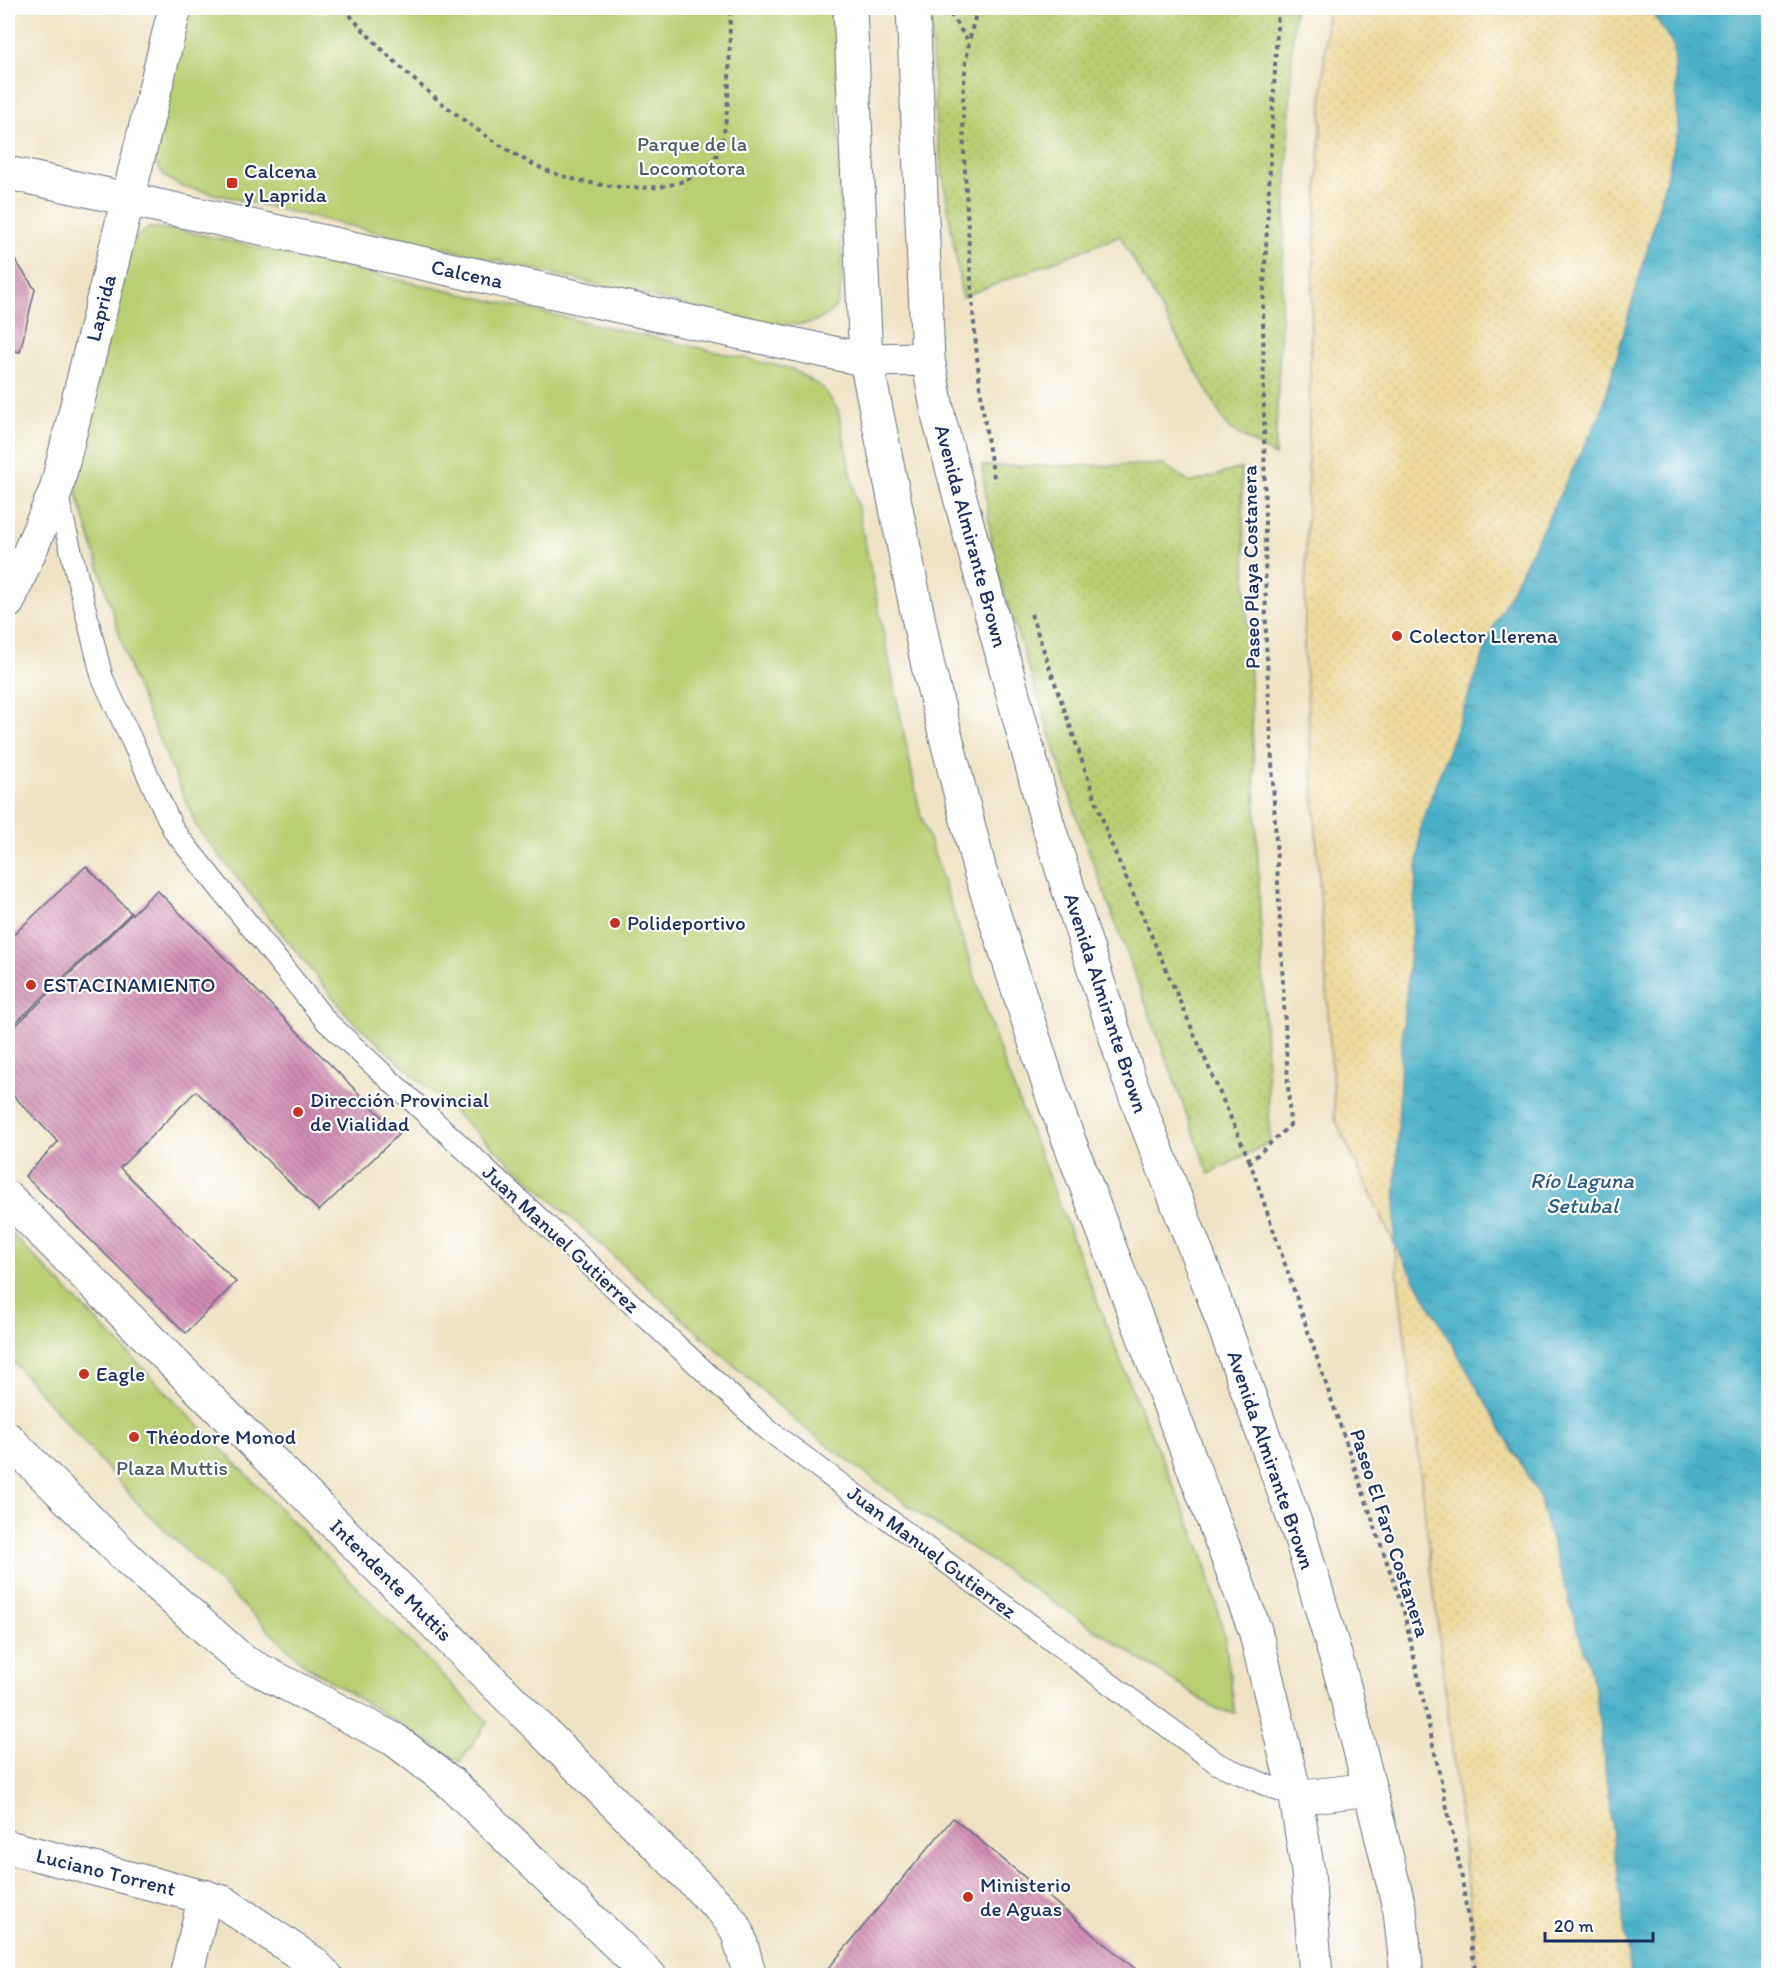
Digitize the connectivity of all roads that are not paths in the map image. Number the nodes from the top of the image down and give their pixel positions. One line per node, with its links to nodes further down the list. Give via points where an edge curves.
1 (175, 8): 5 (main road, Laprida)
2 (850, 8): 7 (main road)
3 (913, 8): 6 (main road, Avenida Almirante Brown)
4 (8, 173): 5 (main road, Calcena)
5 (127, 201): 7 (main road, Calcena); 8 (main road, Laprida)
6 (928, 359): 7 (main road, Calcena); 12 (main road, Avenida Almirante Brown, via 939,419 1047,825 1130,1079 1301,1539)
7 (866, 360): 13 (main road, via 928,666 980,871 1054,1101 1255,1630)
8 (56, 490): 9 (main road, Laprida); 13 (lane, Juan Manuel Gutierrez, via 102,677 174,831 326,1021 768,1430 1218,1764)
9 (8, 602)
10 (8, 1198): 19 (main road, Intendente Muttis, via 724,1911 737,1930)
11 (8, 1439): 18 (main road, via 128,1559 227,1649 260,1673 395,1740 421,1758)
12 (1370, 1789): 13 (main road); 21 (main road, Avenida Almirante Brown, via 1400,1911)
13 (1296, 1798): 20 (main road, via 1308,1872)
14 (8, 1847): 15 (main road, Luciano Torrent)
15 (205, 1896): 16 (main road); 17 (main road, Luciano Torrent, via 236,1910 312,1962)
16 (186, 1976)
17 (326, 1976)
18 (650, 1976)
19 (750, 1976)
20 (1316, 1976)
21 (1407, 1976)

